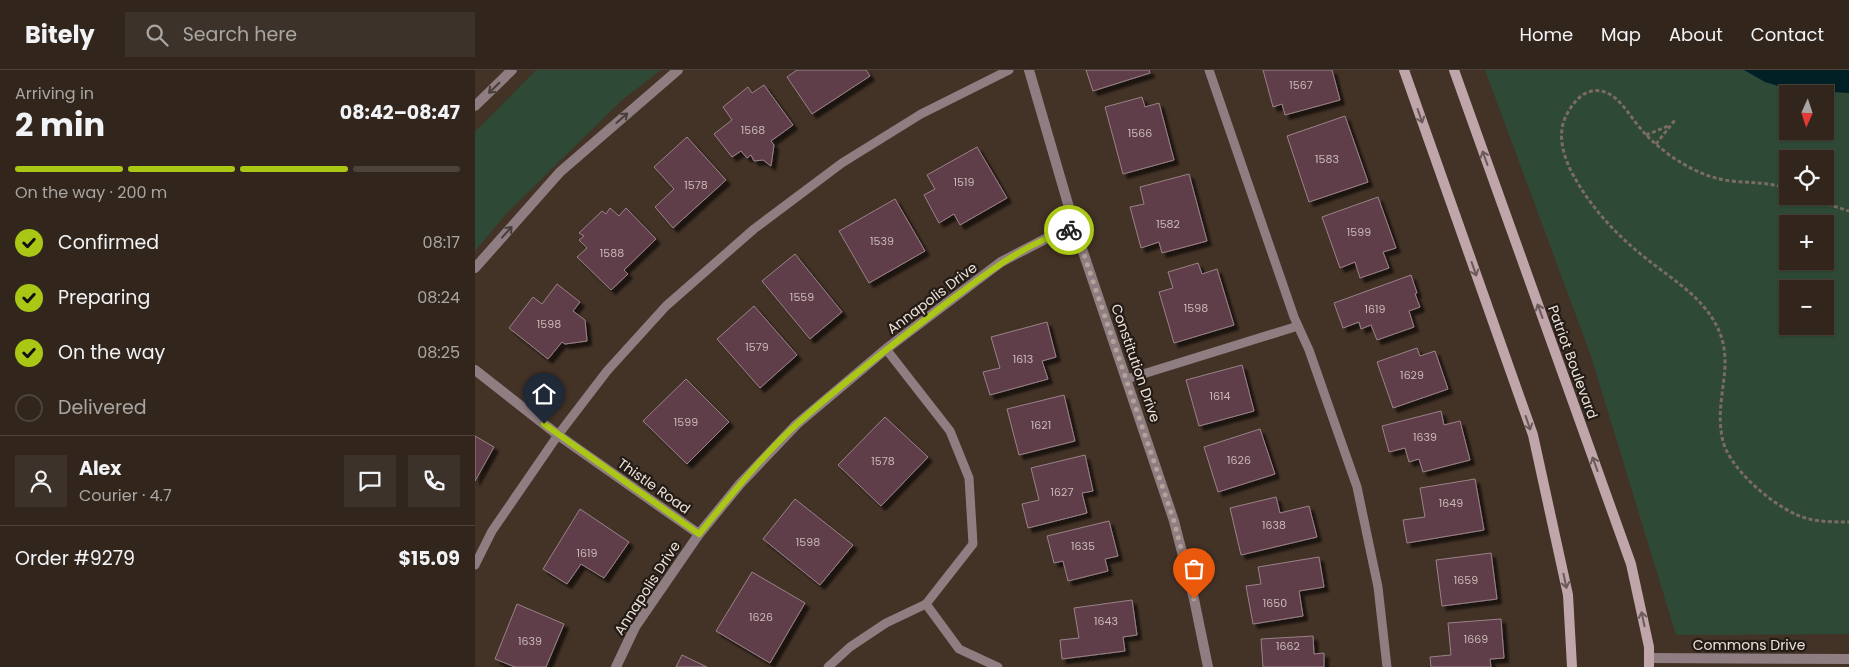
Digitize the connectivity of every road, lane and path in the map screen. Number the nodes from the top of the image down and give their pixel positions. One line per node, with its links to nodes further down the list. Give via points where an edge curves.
1 (512, 70): 8 (street, one-way to 8)
2 (678, 70): 17 (street, one-way to 2, via 560,172)
3 (1009, 70): 22 (lane, via 921,114 842,163 754,229 666,306 607,371)
4 (1029, 70): 16 (street, Constitution Drive)
5 (1209, 70): 18 (lane)
6 (1404, 70): 34 (main road, one-way to 34, via 1533,436 1568,595)
7 (1454, 70): 28 (main road, Patriot Boulevard, one-way to 7, via 1649,647 1631,564)
8 (475, 106)
9 (1675, 120): 10 (path)
10 (1670, 125): 11 (path); 12 (path)
11 (1646, 135): 12 (path); 23 (path, via 1617,99 1592,91 1579,97 1570,108 1561,134 1568,164 1599,214 1629,244 1697,299 1719,327 1725,364 1722,438 1743,474 1771,500 1798,515 1829,522)
12 (1656, 144): 13 (path, via 1696,172 1731,181)
13 (1779, 186)
14 (1831, 205): 15 (path)
15 (1849, 211)
16 (1075, 228): 19 (street, Annapolis Drive, via 1053,235 1001,262); 21 (street, Constitution Drive)
17 (475, 268)
18 (1297, 326): 21 (lane); 33 (lane, via 1309,350 1357,487 1378,587)
19 (887, 349): 24 (street, Annapolis Drive, via 797,424 740,484); 26 (lane, via 950,431 969,478 973,544)
20 (475, 370): 22 (street, Thistle Road)
21 (1127, 379): 32 (street, Constitution Drive, via 1174,521)
22 (558, 435): 24 (street, Thistle Road); 25 (lane, via 493,531)
23 (1849, 522)
24 (699, 534): 29 (street, Annapolis Drive, via 635,627)
25 (475, 565)
26 (926, 604): 30 (lane, via 886,623 850,647); 31 (lane, via 959,650)
27 (1849, 659): 28 (street, Commons Drive)
28 (1649, 663)
29 (616, 667)
30 (828, 667)
31 (998, 667)
32 (1208, 667)
33 (1387, 667)
34 (1571, 667)

